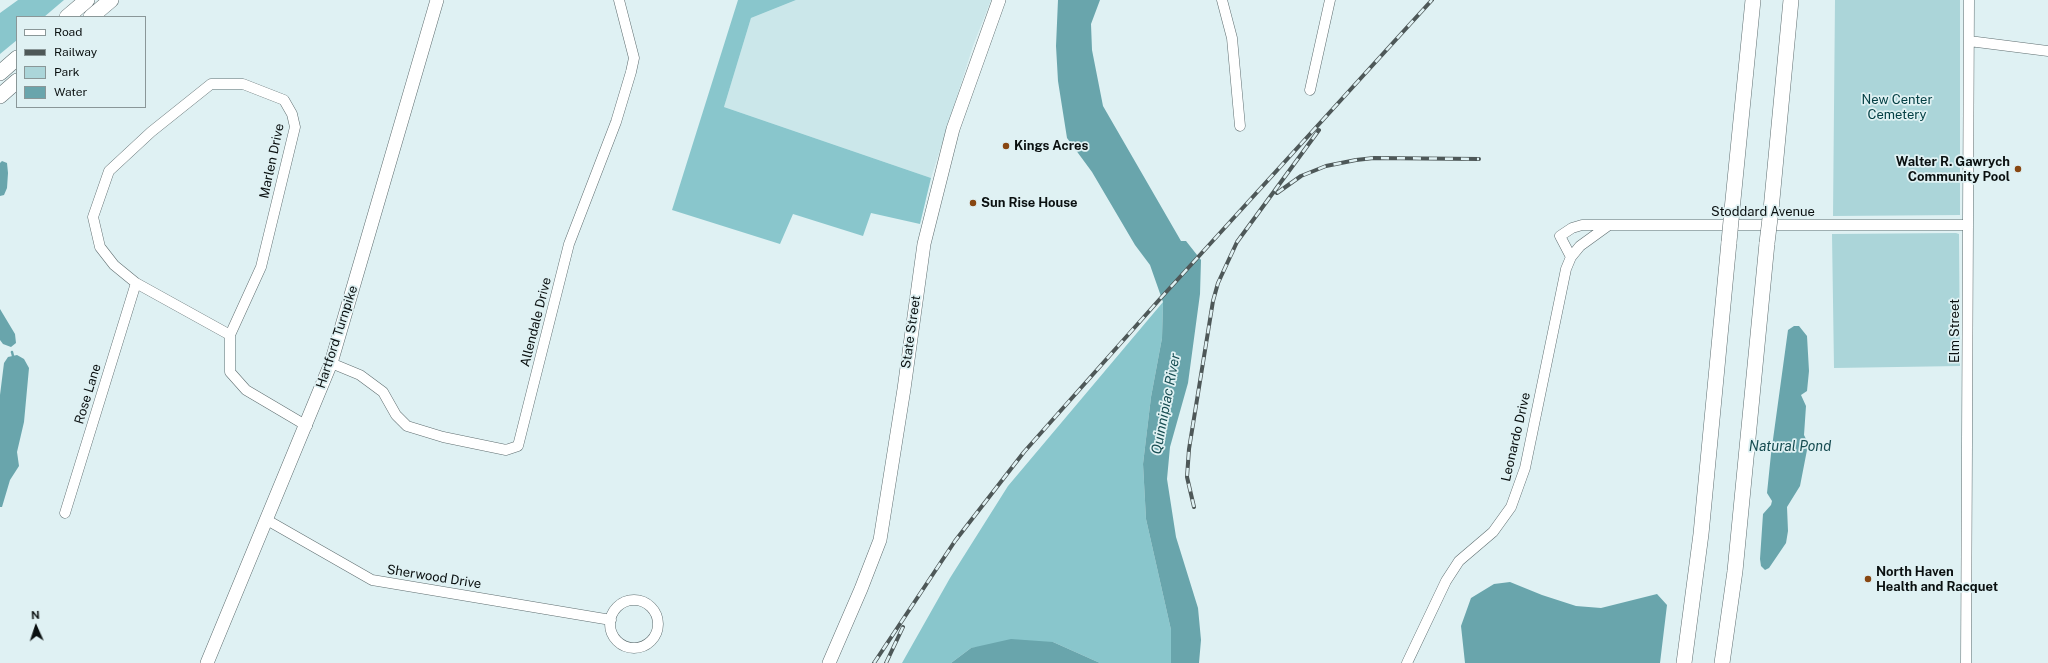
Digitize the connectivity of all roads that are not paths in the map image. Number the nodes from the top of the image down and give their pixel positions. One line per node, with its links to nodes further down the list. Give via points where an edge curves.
1 (87, 0): 11 (highway)
2 (111, 0): 12 (highway)
3 (437, 0): 26 (main road, Hartford Turnpike)
4 (619, 0): 26 (street, Allendale Drive, via 634,58 631,72 616,122 569,244 518,446 506,450 443,437 407,426 396,415 383,392 360,376)
5 (999, 0): 32 (main road, State Street, via 953,129 924,244 880,540 862,589)
6 (1222, 0): 20 (street, via 1232,38)
7 (1330, 0): 18 (street)
8 (1753, 0): 34 (highway, bridge, via 1700,534)
9 (1791, 0): 35 (highway, bridge, via 1735,571)
10 (1969, 0): 13 (street, Elm Street)
11 (68, 16)
12 (92, 16)
13 (1969, 41): 14 (street); 22 (street, Elm Street)
14 (2048, 51)
15 (16, 59): 16 (highway)
16 (0, 72)
17 (16, 82): 19 (highway)
18 (1310, 90)
19 (0, 96)
20 (1240, 126)
21 (1609, 225): 22 (street, Stoddard Avenue); 23 (street, Leonardo Drive, via 1583,243); 23 (street, Stoddard Avenue, via 1579,225 1560,236)
22 (1968, 225): 36 (street, Elm Street)
23 (1571, 257): 33 (street, Leonardo Drive, via 1565,273 1525,468 1511,507 1494,532 1459,561 1446,581)
24 (136, 283): 25 (street, Marlen Drive); 25 (street, Marlen Drive, via 114,265 100,247 93,217 109,171 151,132 211,84 243,84 284,100 292,114 295,127 261,267); 28 (street, Rose Lane)
25 (230, 335): 27 (street, Marlen Drive, via 230,372 246,390)
26 (332, 363): 27 (main road, Hartford Turnpike)
27 (307, 426): 29 (main road, Hartford Turnpike)
28 (65, 513)
29 (267, 520): 30 (street, Sherwood Drive, via 372,580); 31 (main road, Hartford Turnpike)
30 (611, 620): 30 (street, via 611,628 619,642 634,648 650,642 658,628 652,607 639,600 624,602 614,612)
31 (207, 663)
32 (829, 663)
33 (1407, 663)
34 (1684, 663)
35 (1722, 663)
36 (1966, 663)

